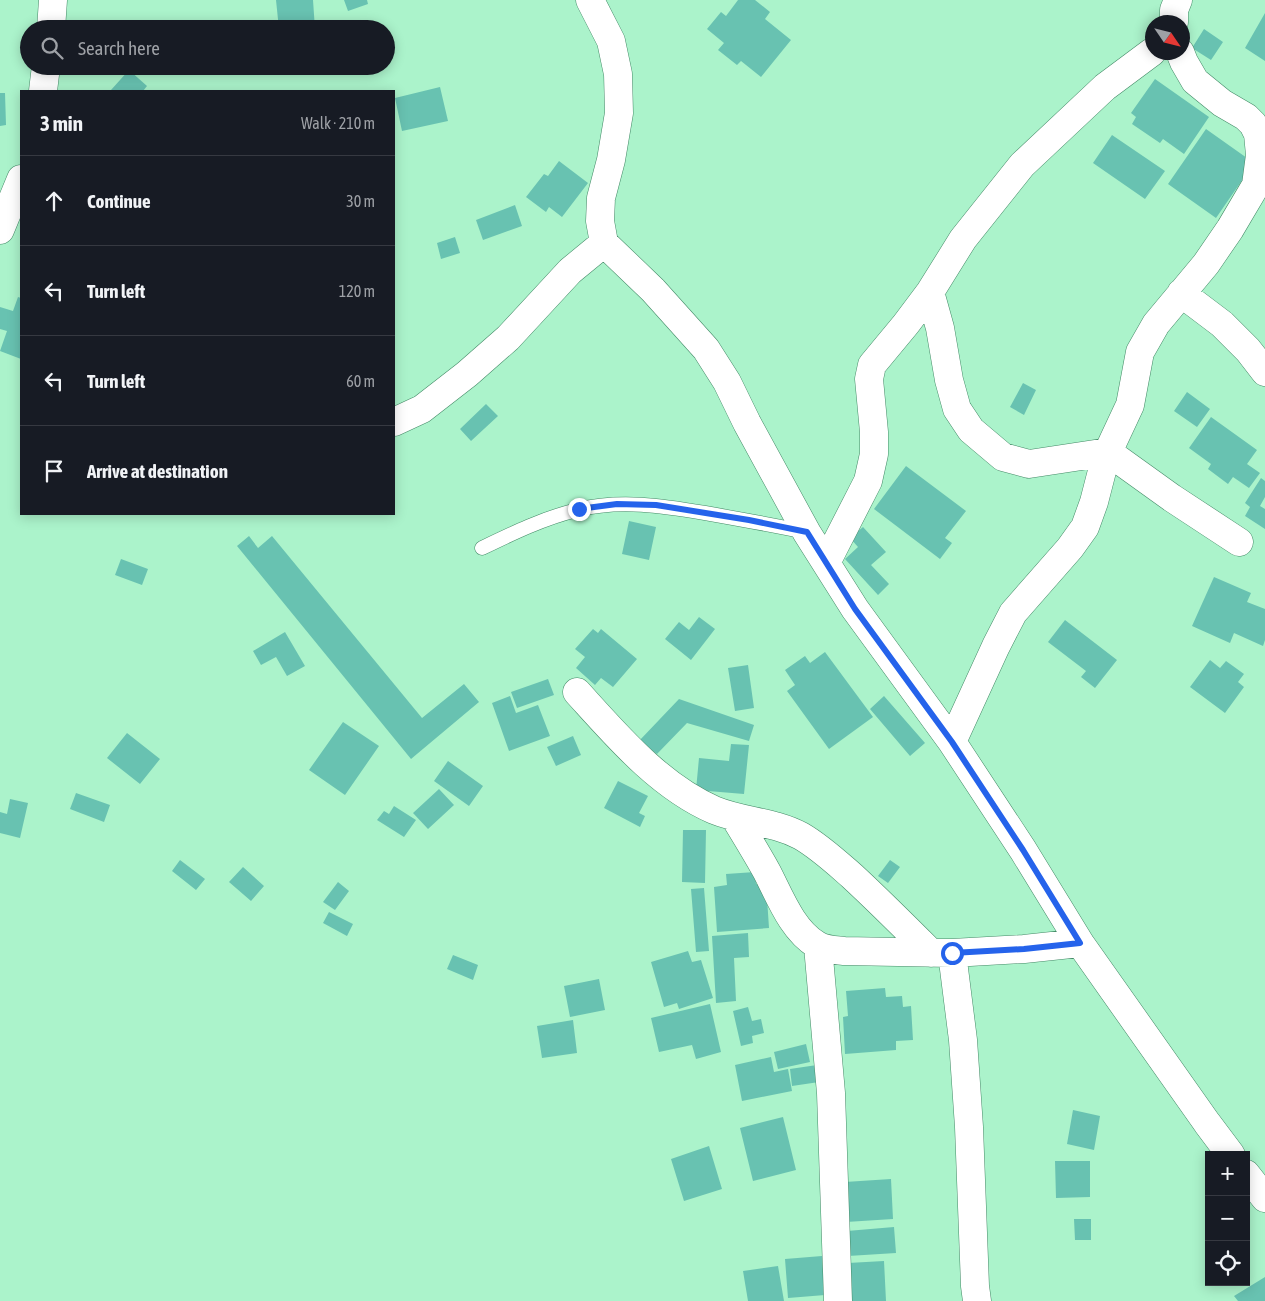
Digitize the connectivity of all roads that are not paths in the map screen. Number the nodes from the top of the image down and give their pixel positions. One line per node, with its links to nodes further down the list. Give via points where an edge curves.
1 (53, 0): 5 (street)
2 (590, 0): 12 (street, via 611,41 618,74 619,113 601,198 600,221)
3 (1178, 0): 4 (street)
4 (1174, 15)
5 (52, 20)
6 (1145, 57): 13 (street, via 1105,88 1022,165 963,239)
7 (1183, 60): 14 (street, via 1195,81 1252,124 1258,134 1260,155 1256,185 1206,264)
8 (45, 75): 9 (street)
9 (43, 90)
10 (20, 182): 11 (street)
11 (6, 225)
12 (604, 243): 16 (street, via 570,271 513,333 473,369 422,409); 18 (street, via 653,290 706,349)
13 (930, 292): 17 (street, via 957,410 971,430 1003,457 1029,464); 21 (street, via 872,365 869,378 874,454 868,481)
14 (1181, 293): 15 (street, via 1222,324); 17 (street, via 1156,324 1140,352 1130,405)
15 (1265, 372)
16 (395, 422)
17 (1108, 452): 19 (street); 23 (street, via 1085,527 1013,613)
18 (807, 532): 20 (lane, via 656,505 617,504 579,509 537,522); 21 (street)
19 (1239, 542)
20 (482, 548)
21 (826, 563): 23 (street, via 855,609)
22 (577, 692): 24 (street, via 652,769 682,793)
23 (952, 742): 25 (street)
24 (735, 818): 26 (street, via 782,904 799,929); 27 (street, via 768,823 801,836 830,856)
25 (1080, 943): 27 (street); 28 (street)
26 (818, 946): 27 (street, via 837,950); 31 (street, via 831,1093)
27 (941, 953): 32 (street, via 963,1040)
28 (1228, 1151)
29 (1250, 1179): 30 (street)
30 (1265, 1198)
31 (838, 1301)
32 (977, 1301)

